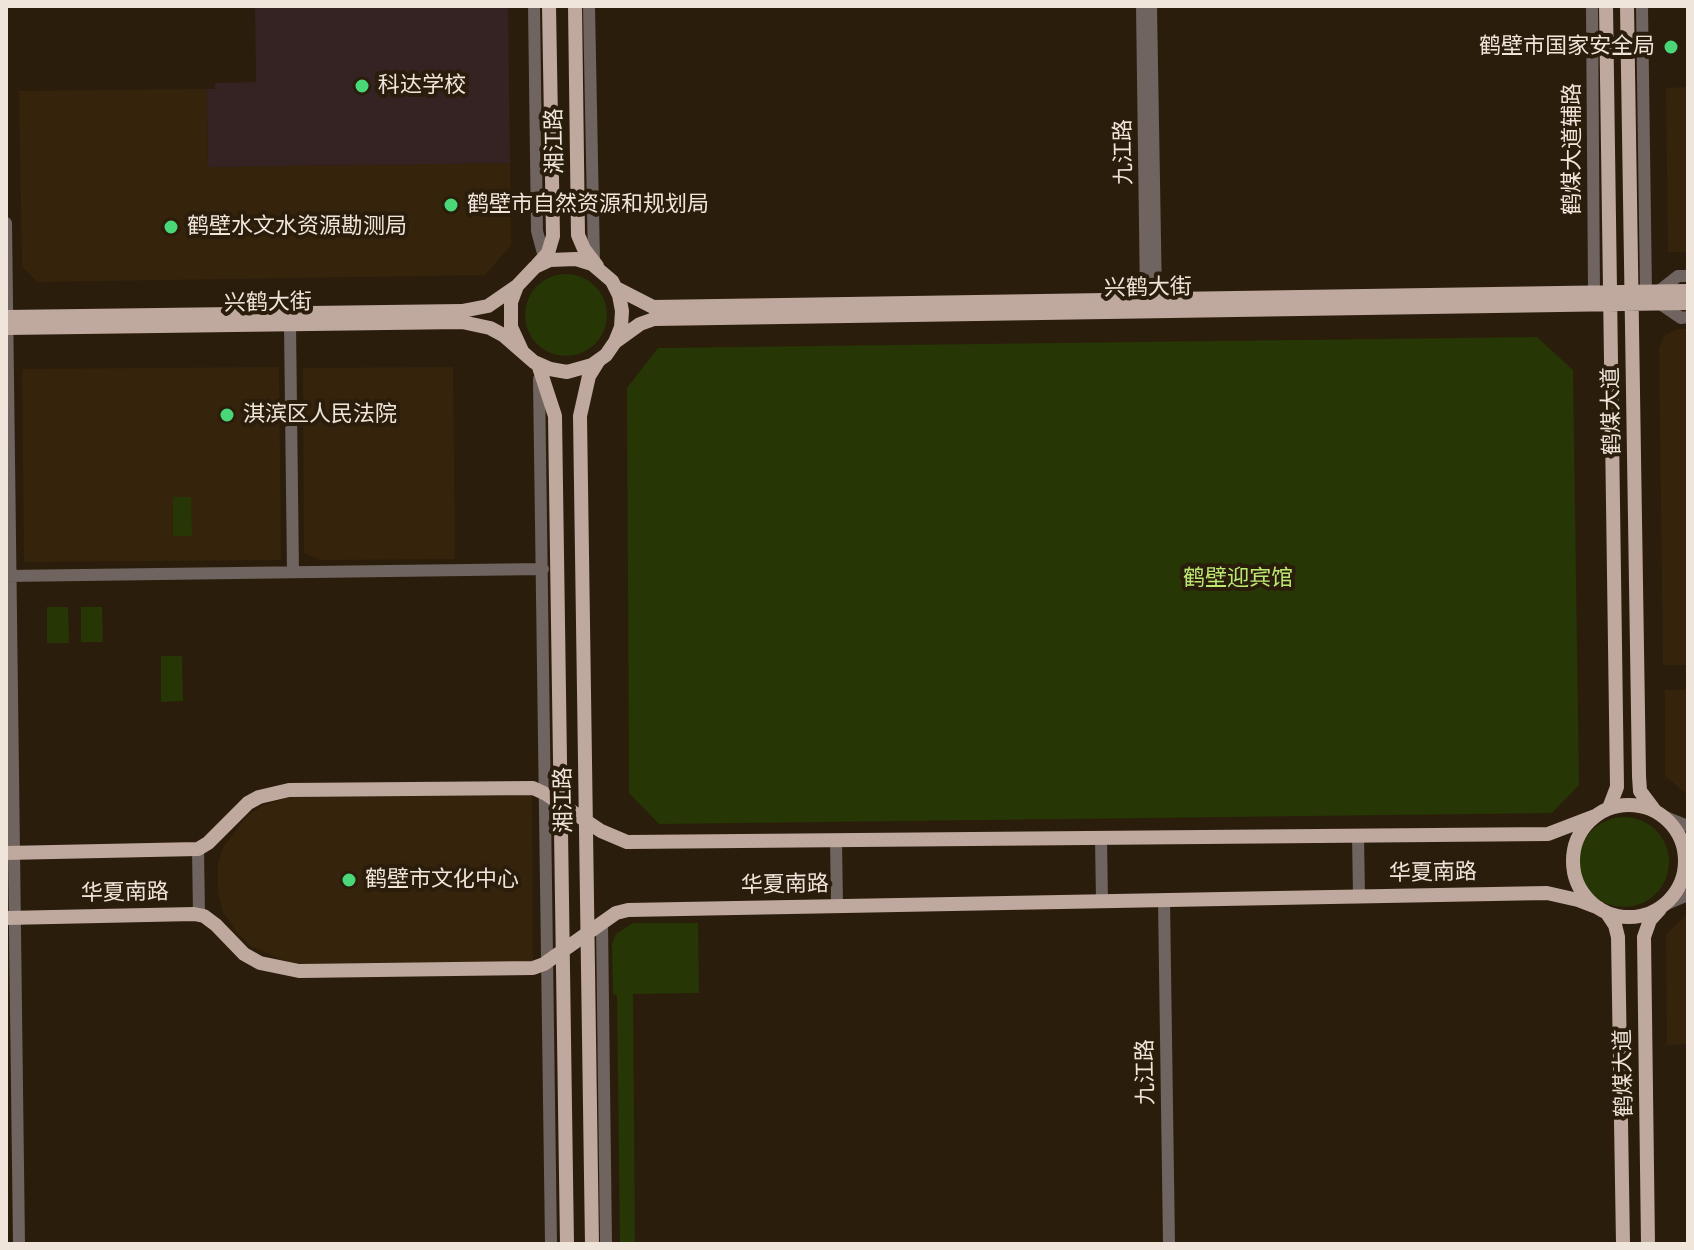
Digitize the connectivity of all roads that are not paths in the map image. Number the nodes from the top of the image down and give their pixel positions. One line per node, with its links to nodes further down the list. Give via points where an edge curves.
1 (534, 6): 12 (street)
2 (549, 6): 12 (main road, 湘江路, via 553,236)
3 (575, 6): 13 (main road, 湘江路, via 578,235)
4 (589, 6): 13 (street)
5 (1142, 6): 20 (street, 九江路)
6 (1151, 6): 20 (street, 九江路)
7 (1592, 6): 18 (street, 鹤煤大道辅路)
8 (1606, 6): 21 (main road, 鹤煤大道)
9 (1627, 6): 19 (main road, 鹤煤大道)
10 (1642, 6): 19 (street)
11 (6, 223): 24 (street)
12 (540, 262): 13 (main road, via 567,258); 15 (main road)
13 (597, 265): 16 (main road)
14 (1688, 276): 19 (street, via 1678,276)
15 (517, 286): 24 (main road, 兴鹤大街, via 488,306 462,311); 27 (main road, via 509,319)
16 (616, 288): 20 (main road, 兴鹤大街, via 653,307); 26 (main road, via 622,319)
17 (1688, 291): 19 (main road, 兴鹤大街)
18 (1594, 292): 20 (main road, 兴鹤大街); 21 (main road, 兴鹤大街)
19 (1646, 296): 21 (main road, 兴鹤大街); 22 (main road, 兴鹤大街); 23 (street, via 1681,318); 37 (main road, 鹤煤大道, via 1639,776 1640,791)
20 (1151, 298)
21 (1610, 298): 26 (main road, 兴鹤大街, via 654,319); 36 (main road, 鹤煤大道, via 1617,787)
22 (1688, 303)
23 (1688, 317)
24 (7, 323): 25 (main road, 兴鹤大街); 32 (street)
25 (290, 325): 27 (main road, 兴鹤大街, via 476,324 503,335); 31 (street)
26 (615, 342): 28 (main road)
27 (522, 351): 29 (main road)
28 (599, 360): 29 (main road, via 567,372); 39 (main road, 湘江路, via 589,376 580,416)
29 (538, 364): 30 (street); 35 (main road, 湘江路, via 555,416)
30 (543, 569): 31 (street); 33 (street)
31 (293, 572): 32 (street)
32 (9, 576): 45 (street)
33 (545, 793): 35 (main road, 华夏南路); 44 (main road, 华夏南路, via 533,788 289,790 248,803); 58 (street)
34 (6, 802): 45 (street)
35 (561, 803): 39 (main road, 华夏南路); 57 (main road, 湘江路)
36 (1609, 808): 37 (main road, via 1637,805); 38 (main road)
37 (1659, 814): 40 (street); 51 (main road, 鹤煤大道, via 1680,838 1685,863 1678,887)
38 (1595, 816): 41 (main road, 华夏南路, via 1548,834); 52 (main road, 鹤煤大道, via 1580,833 1573,860 1579,888)
39 (586, 821): 43 (main road, 华夏南路, via 627,842); 56 (main road, 湘江路)
40 (1688, 826)
41 (1358, 835): 42 (main road, 华夏南路); 47 (street)
42 (1101, 838): 43 (main road, 华夏南路); 49 (street)
43 (836, 840): 50 (street)
44 (198, 849): 45 (main road, 华夏南路); 53 (street)
45 (9, 853): 54 (street)
46 (1688, 895): 51 (street)
47 (1359, 896): 48 (main road, 华夏南路); 52 (main road, 华夏南路, via 1547,893)
48 (1160, 900): 49 (main road, 华夏南路); 65 (street, 九江路); 66 (street, 九江路)
49 (1102, 901): 50 (main road, 华夏南路)
50 (837, 906): 55 (main road, 华夏南路, via 628,910)
51 (1662, 906): 52 (main road, via 1635,917); 68 (main road, 鹤煤大道, via 1644,937)
52 (1603, 911): 67 (main road, 鹤煤大道, via 1618,937)
53 (199, 915): 54 (main road, 华夏南路); 58 (main road, 华夏南路, via 244,954 281,969 533,968)
54 (10, 918): 59 (street); 60 (street)
55 (602, 923): 56 (main road, 华夏南路); 64 (street)
56 (588, 933): 57 (main road, 华夏南路); 63 (main road, 湘江路)
57 (563, 951): 58 (main road, 华夏南路); 62 (main road, 湘江路)
58 (547, 962): 61 (street)
59 (11, 1244)
60 (19, 1244)
61 (551, 1244)
62 (567, 1244)
63 (592, 1244)
64 (606, 1244)
65 (1161, 1244)
66 (1169, 1244)
67 (1623, 1244)
68 (1648, 1244)

